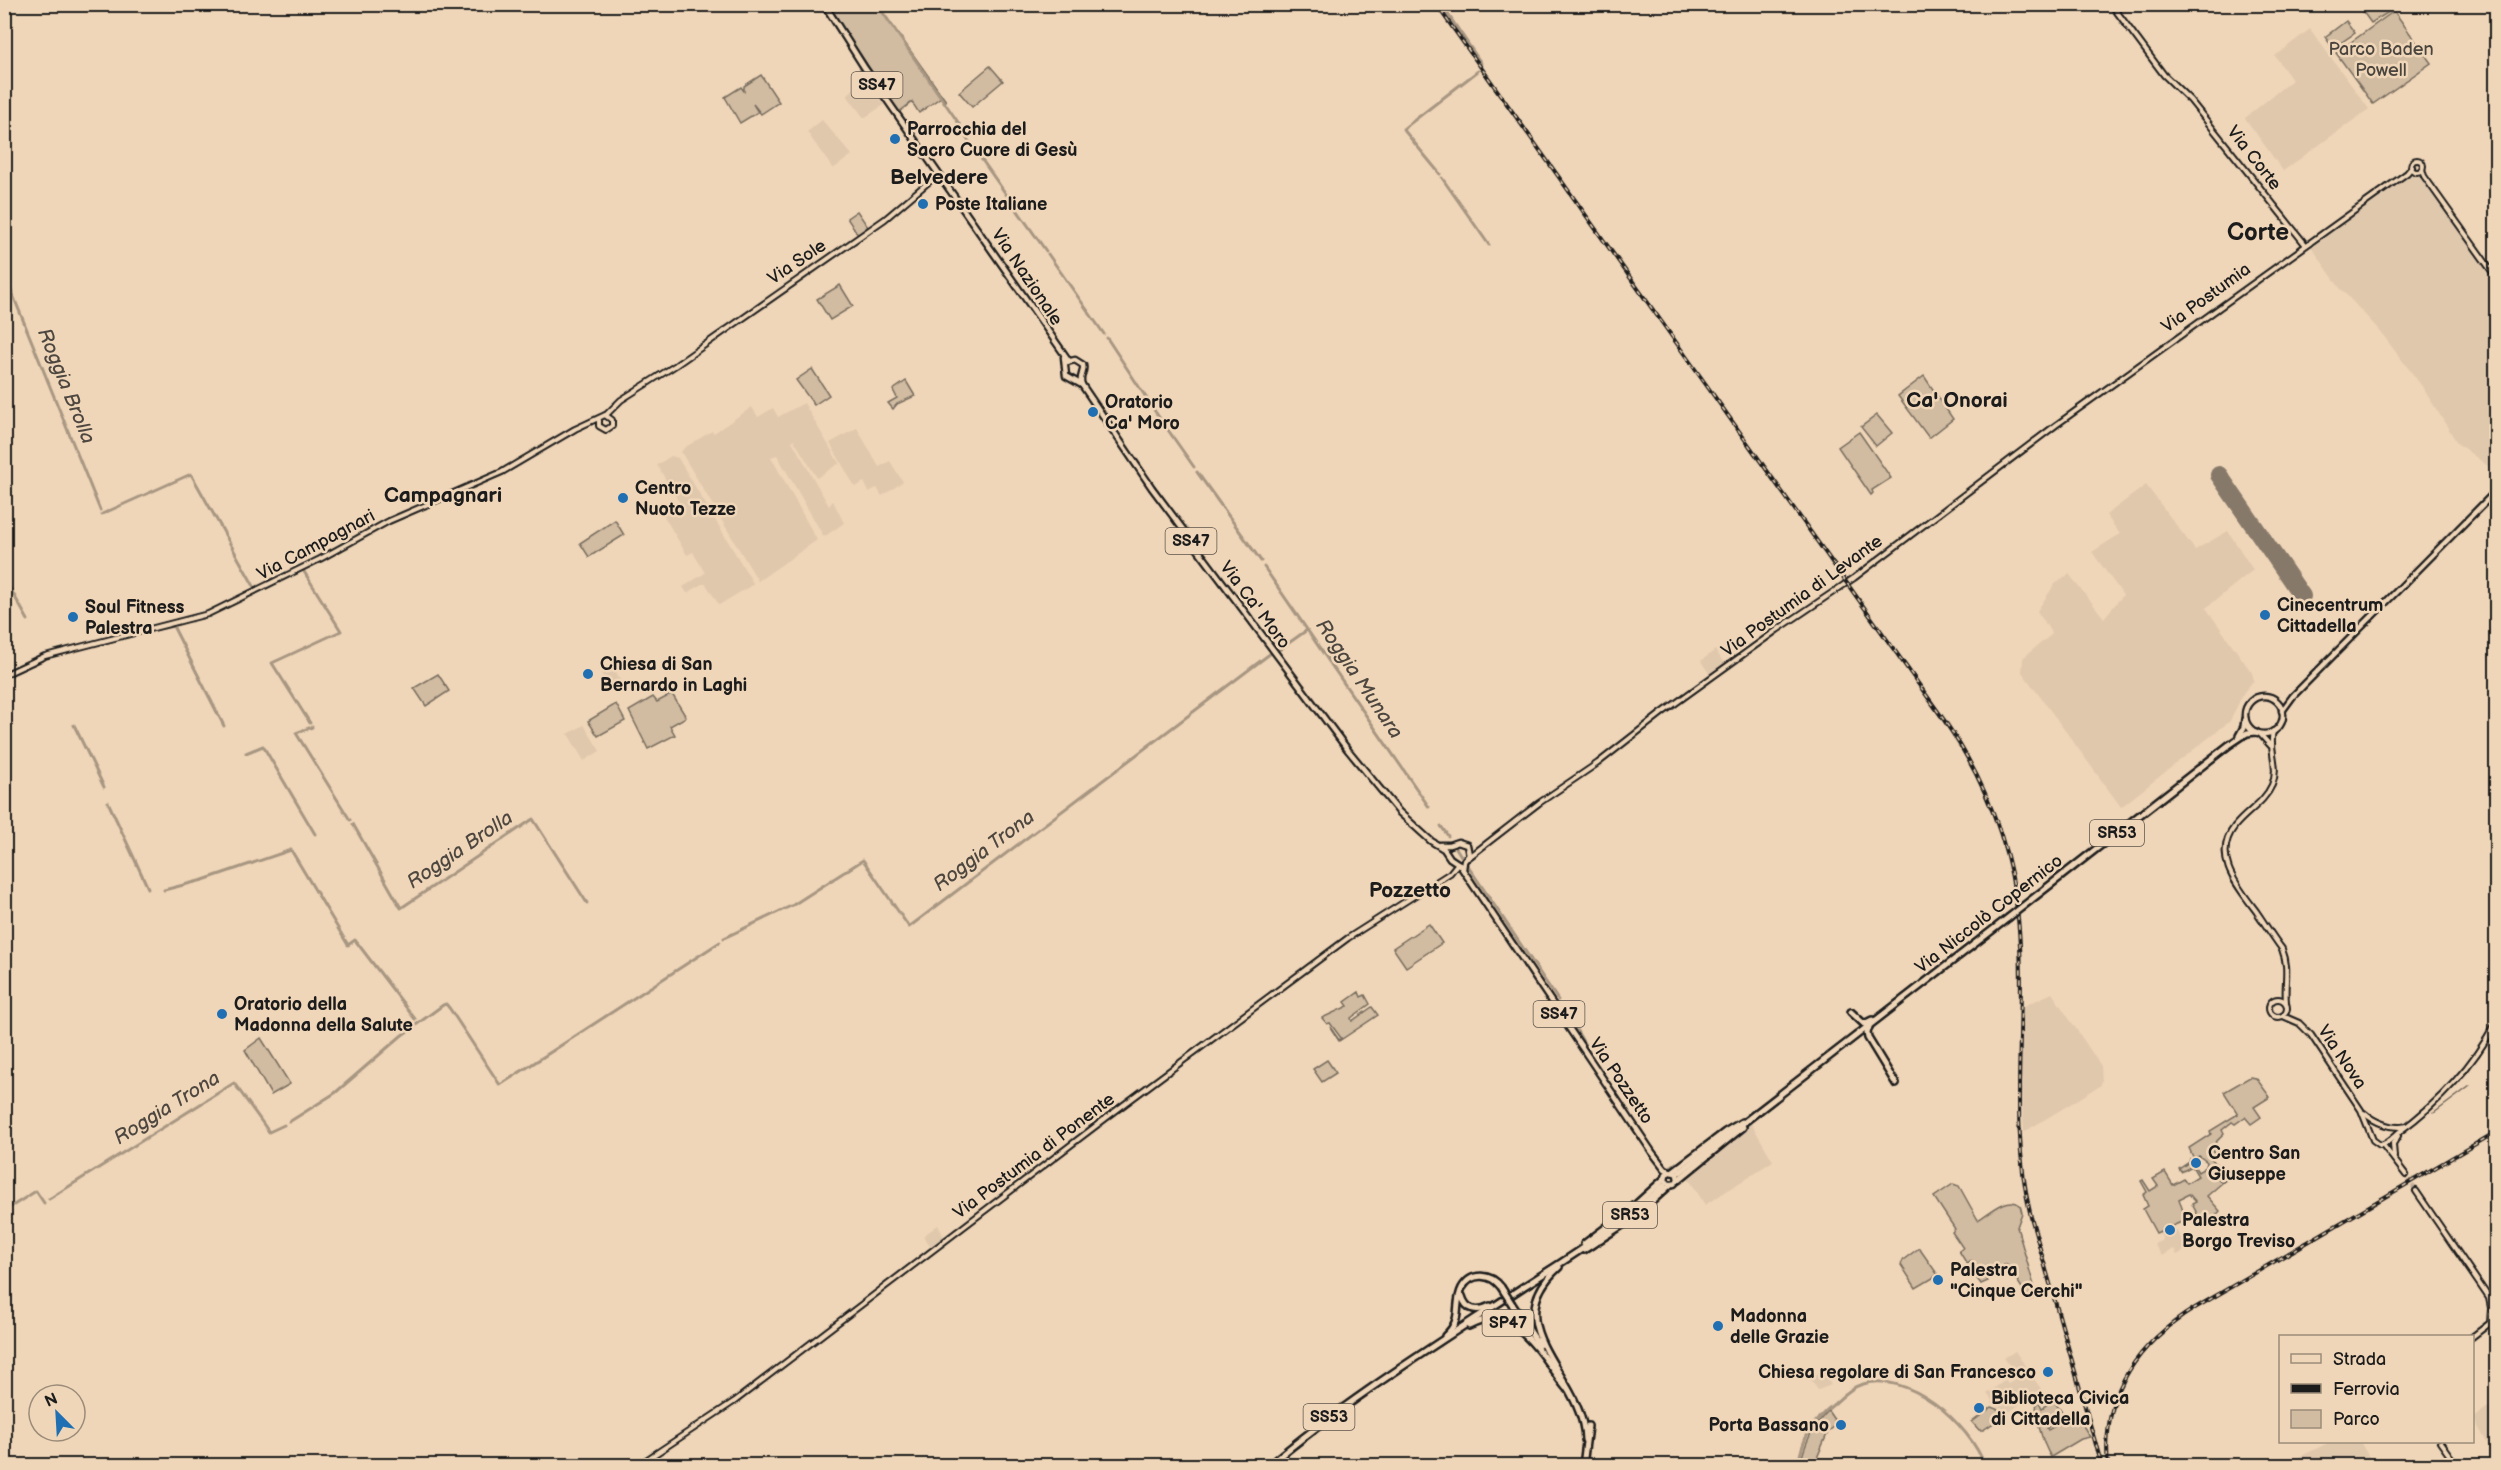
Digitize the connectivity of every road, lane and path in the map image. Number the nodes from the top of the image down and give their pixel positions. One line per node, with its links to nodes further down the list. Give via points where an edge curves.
1 (824, 4): 3 (main road, Via Nazionale / SS47)
2 (2111, 4): 10 (main road, Via Corte, via 2164,75 2181,90)
3 (933, 164): 7 (main road, Via Nazionale / SS47); 8 (main road)
4 (2412, 167): 5 (main road); 5 (main road, via 2419,160 2422,163); 6 (main road, Via Postumia)
5 (2418, 171): 6 (main road); 11 (main road)
6 (2407, 172): 10 (main road, Via Postumia)
7 (939, 173): 8 (main road, Via Sole); 9 (main road, Via Nazionale / SS47)
8 (933, 178): 9 (main road); 17 (main road, Via Sole, via 885,219)
9 (944, 180): 12 (main road, Via Nazionale / SS47)
10 (2305, 244): 13 (main road, Via Postumia)
11 (2496, 277)
12 (1067, 363): 14 (main road, Via Ca' Moro / SS47, via 1081,363); 15 (main road, SS47, via 1065,374)
13 (2139, 364): 37 (main road, Via Postumia di Levante, via 1854,578)
14 (1081, 377): 15 (main road); 16 (main road, Via Ca' Moro / SS47)
15 (1072, 379): 16 (main road, Via Ca' Moro / SS47)
16 (1082, 385): 25 (main road, Via Ca' Moro / SS47, via 1152,489)
17 (615, 407): 18 (main road); 20 (main road)
18 (605, 416): 19 (main road); 20 (main road)
19 (599, 420): 21 (main road, Via Campagnari); 22 (main road)
20 (612, 420): 22 (main road, via 608,429)
21 (587, 424): 22 (main road); 24 (main road, Via Campagnari, via 504,471 389,521 208,614 45,656)
22 (600, 427)
23 (2496, 491): 26 (main road, SR53)
24 (4, 675)
25 (1305, 693): 34 (main road, Via Pozzetto / SS47, via 1392,805)
26 (2293, 696): 27 (main road, SR53); 28 (main road, SR53)
27 (2277, 702): 28 (main road); 29 (main road, SR53, via 2268,697 2256,698 2246,709)
28 (2282, 711): 30 (main road, SR53, via 2281,723)
29 (2245, 719): 31 (main road); 32 (highway, Via Niccolò Copernico / SR53, via 2243,730)
30 (2273, 731): 31 (main road, SR53); 33 (main road, Via Nova)
31 (2258, 733): 32 (highway, Via Niccolò Copernico / SR53, via 2247,733); 33 (main road)
32 (2229, 746): 45 (highway, Via Niccolò Copernico / SR53, bridge)
33 (2272, 746): 42 (main road, Via Nova, via 2276,766 2271,788 2234,827 2225,846 2232,879 2282,949 2288,970)
34 (1438, 845): 35 (main road); 38 (main road, Via Pozzetto / SS47)
35 (1451, 845): 36 (main road, via 1461,842); 38 (main road)
36 (1468, 848): 37 (main road); 39 (main road, Via Pozzetto / SS47)
37 (1480, 848): 39 (main road, Via Postumia di Levante)
38 (1448, 853): 39 (main road, Via Pozzetto / SS47)
39 (1460, 861): 40 (main road); 41 (main road, Via Pozzetto / SS47)
40 (1451, 872): 41 (main road); 85 (main road, Via Postumia di Ponente, via 1348,938 735,1401)
41 (1465, 875): 64 (main road, Via Pozzetto / SS47)
42 (2286, 984): 43 (main road); 44 (main road, Via Nova)
43 (2278, 998): 44 (main road); 47 (main road, via 2269,1009 2273,1016)
44 (2286, 1002): 46 (main road, Via Nova)
45 (1894, 1007): 50 (highway, Via Niccolò Copernico / SR53); 51 (highway, via 1866,1024 1851,1012 1859,1028)
46 (2288, 1010): 47 (main road); 48 (main road, Via Nova)
47 (2283, 1016): 48 (main road, Via Nova)
48 (2297, 1022): 56 (main road, Via Nova, via 2311,1035)
49 (2496, 1023): 57 (main road, via 2458,1080)
50 (1870, 1026): 51 (highway, Via Niccolò Copernico / SR53); 52 (highway, via 1867,1034)
51 (1854, 1038): 53 (highway, Via Niccolò Copernico / SR53)
52 (1872, 1046): 53 (highway, via 1860,1039); 54 (highway)
53 (1833, 1055): 55 (highway, Via Niccolò Copernico / SR53)
54 (1896, 1084)
55 (1761, 1110): 67 (highway); 68 (highway, SR53); 71 (highway)
56 (2361, 1110): 58 (main road, Via Nova); 61 (main road, Via Nova)
57 (2415, 1121): 59 (main road, via 2400,1128); 60 (main road)
58 (2380, 1122): 59 (main road); 61 (main road)
59 (2389, 1125): 62 (main road, via 2393,1133)
60 (2410, 1125): 62 (main road); 65 (main road, via 2393,1142)
61 (2370, 1132): 63 (main road, via 2373,1140)
62 (2390, 1140): 63 (main road); 65 (main road)
63 (2383, 1144): 66 (main road)
64 (1652, 1152): 67 (main road, Via Pozzetto / SS47); 70 (main road, Via Pozzetto / SS47)
65 (2394, 1157): 66 (main road)
66 (2397, 1163): 69 (main road)
67 (1671, 1172): 70 (main road); 71 (main road, SS47, via 1677,1174)
68 (1680, 1172)
69 (2406, 1175)
70 (1665, 1177): 72 (main road, SS47); 75 (highway)
71 (1678, 1180): 72 (main road)
72 (1667, 1185): 74 (highway, SR53); 75 (highway, via 1652,1203 1621,1227)
73 (2416, 1191): 78 (main road, via 2489,1298 2490,1323)
74 (1593, 1241): 75 (highway, SS53)
75 (1572, 1256): 76 (highway, SS53); 81 (highway, SP47, via 1543,1286 1534,1318 1540,1340)
76 (1539, 1277): 77 (highway, SP47, via 1479,1310 1465,1303); 79 (highway, SS53)
77 (1464, 1286): 80 (highway, SP47, via 1453,1327); 81 (highway, SP47, bridge, via 1475,1277 1495,1280)
78 (2474, 1335)
79 (1417, 1357): 80 (highway, SS53); 81 (highway, SP47, via 1473,1324 1500,1321 1513,1326 1536,1346)
80 (1393, 1373): 86 (highway, SS53)
81 (1575, 1399): 83 (highway, SP47)
82 (1588, 1426): 83 (highway)
83 (1585, 1442): 87 (highway)
84 (2441, 1443): 88 (main road)
85 (637, 1466)
86 (1268, 1466)
87 (1582, 1466)
88 (2457, 1466)

